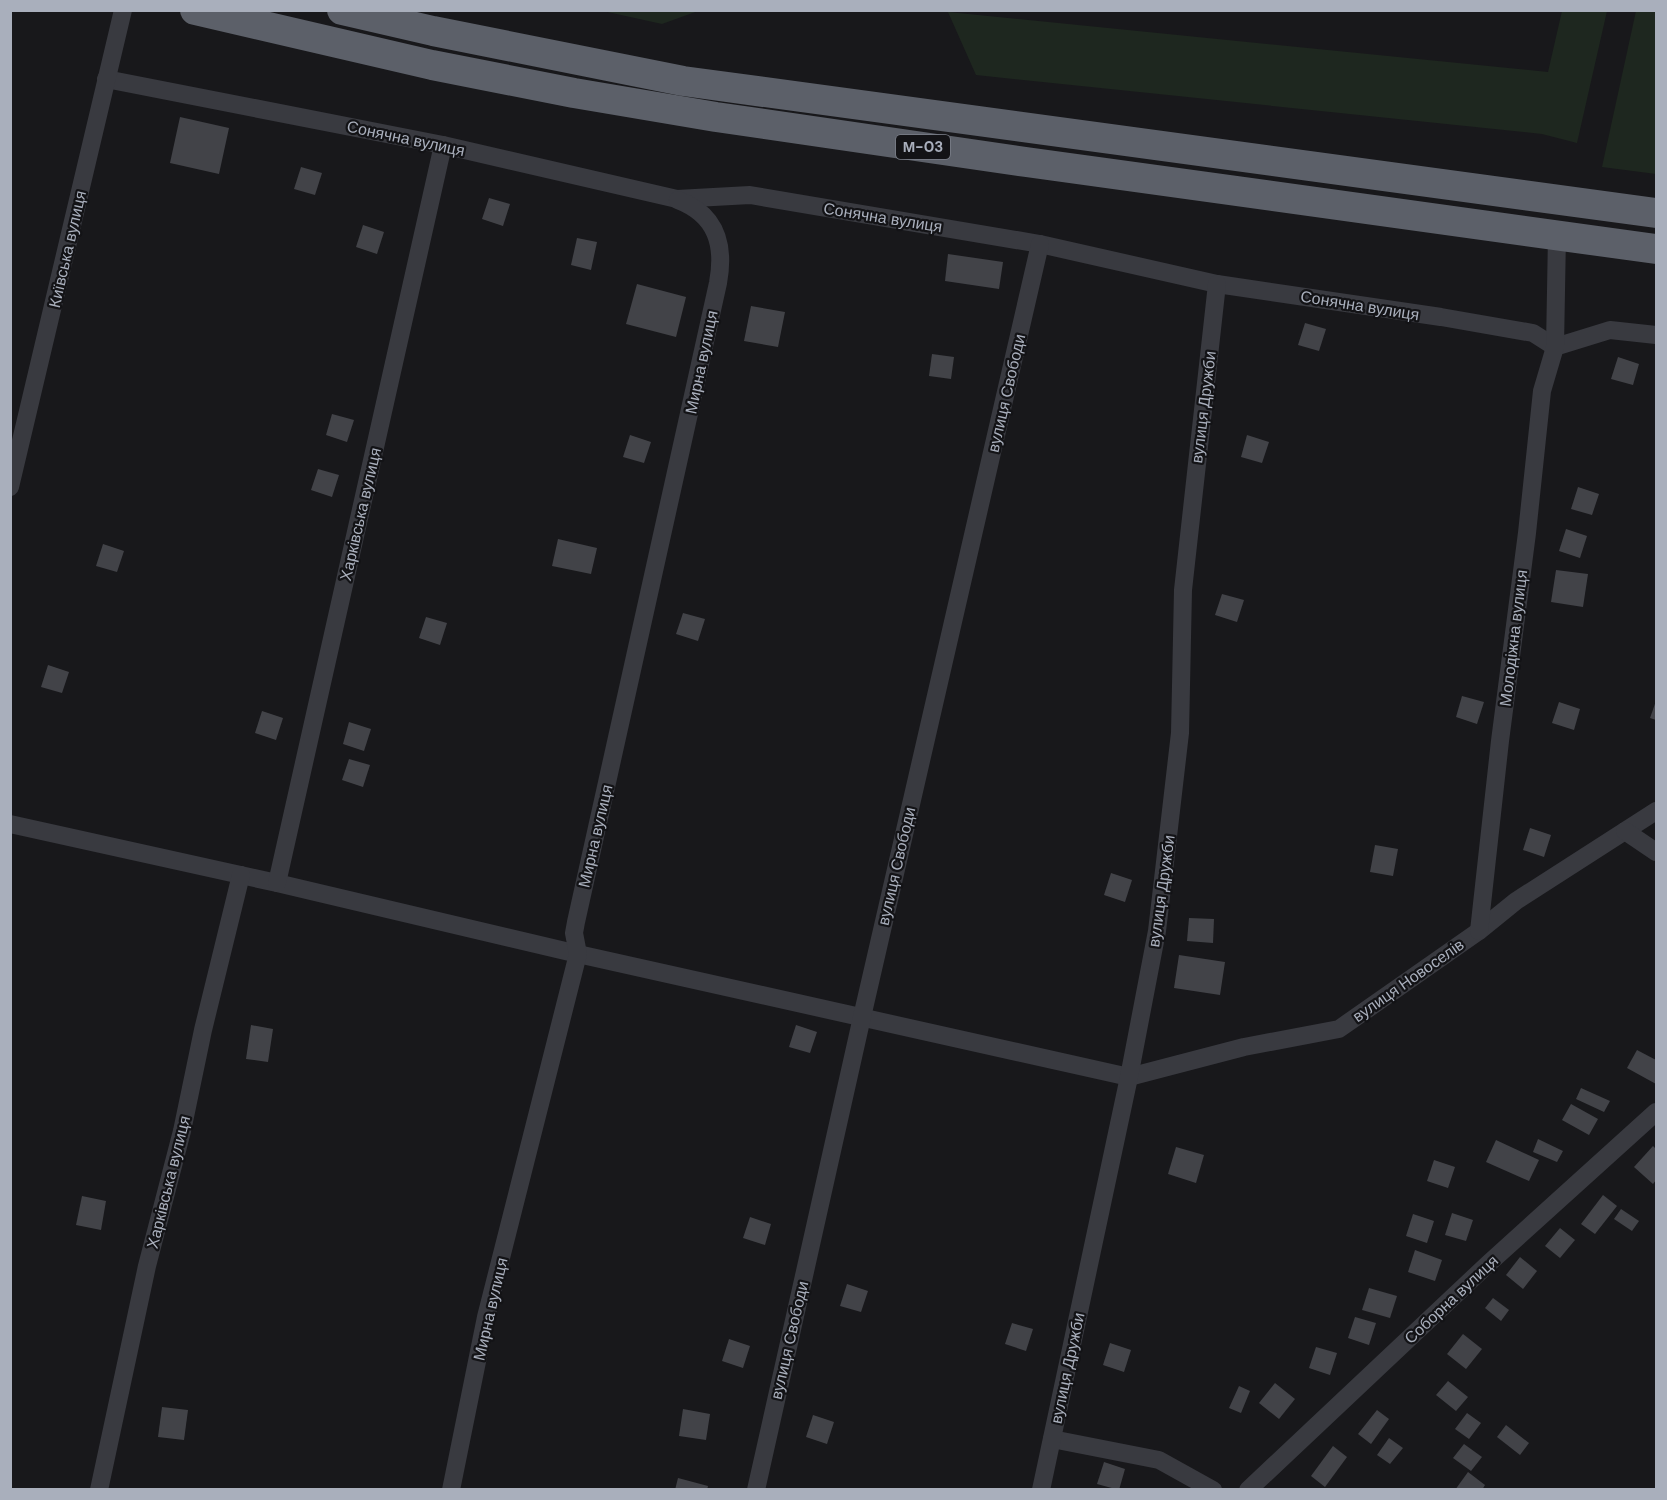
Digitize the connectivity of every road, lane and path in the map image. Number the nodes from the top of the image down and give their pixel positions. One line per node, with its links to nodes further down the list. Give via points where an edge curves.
1 (123, 10): 4 (street, Київська вулиця)
2 (195, 10): 8 (highway, М-03, via 442,67 716,117)
3 (342, 10): 7 (highway, М-03, via 683,81)
4 (106, 79): 5 (street, Сонячна вулиця); 14 (street, Київська вулиця)
5 (443, 145): 6 (street, Сонячна вулиця); 20 (street, Харківська вулиця)
6 (677, 199): 9 (street, Сонячна вулиця, via 750,195); 22 (street, Мирна вулиця, via 697,210 712,226 720,247 720,269 576,921)
7 (1656, 213)
8 (1557, 235): 10 (highway, М-03); 13 (street, Молодіжна вулиця)
9 (1040, 244): 11 (street, Сонячна вулиця); 23 (street, вулиця Свободи)
10 (1656, 249)
11 (1217, 284): 13 (street, Сонячна вулиця, via 1533,333); 24 (street, вулиця Дружби, via 1183,590 1180,733 1157,931)
12 (1656, 335): 13 (street, via 1610,330)
13 (1555, 347): 21 (street, Молодіжна вулиця, via 1542,391)
14 (10, 487)
15 (1656, 811): 17 (street, вулиця Новоселів)
16 (10, 824): 19 (street)
17 (1625, 831): 18 (street); 21 (street, вулиця Новоселів, via 1516,901)
18 (1656, 852)
19 (241, 875): 20 (street); 27 (street, Харківська вулиця, via 147,1266)
20 (277, 883): 22 (street)
21 (1479, 931): 24 (street, вулиця Новоселів, via 1339,1029 1244,1047)
22 (578, 954): 23 (street); 28 (street, Мирна вулиця, via 486,1317)
23 (862, 1017): 24 (street); 29 (street, вулиця Свободи)
24 (1129, 1077): 26 (street, вулиця Дружби)
25 (1656, 1112): 32 (street, Соборна вулиця)
26 (1052, 1439): 30 (street, вулиця Дружби); 31 (street, via 1159,1460)
27 (99, 1490)
28 (451, 1490)
29 (756, 1490)
30 (1041, 1490)
31 (1213, 1490)
32 (1248, 1490)

